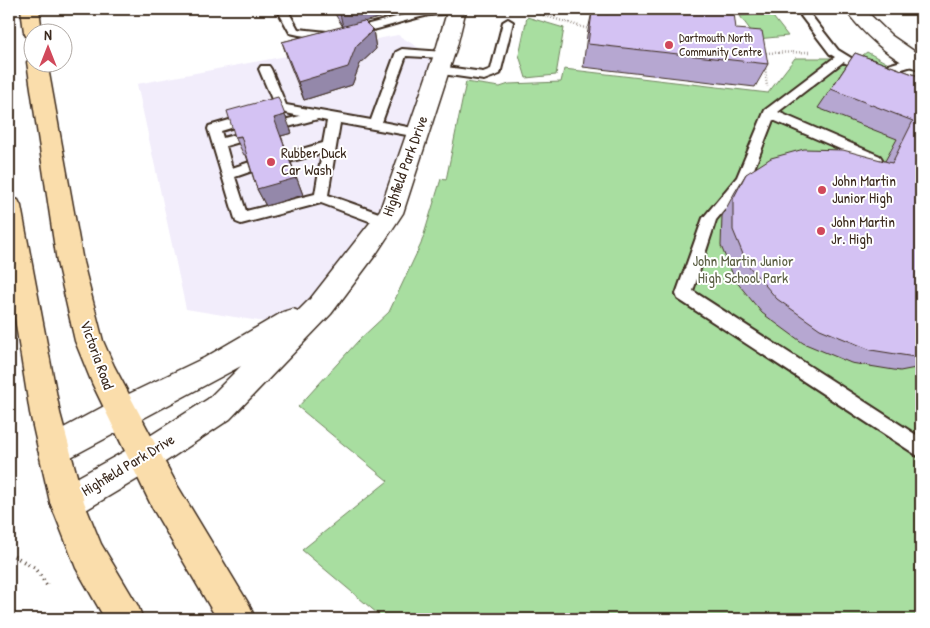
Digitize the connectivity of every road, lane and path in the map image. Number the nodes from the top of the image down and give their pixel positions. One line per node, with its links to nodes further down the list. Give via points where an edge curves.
1 (30, 9): 8 (main road)
2 (282, 9): 6 (lane, via 294,31 311,36 377,28)
3 (457, 9): 6 (lane); 16 (street, Highfield Park Drive)
4 (523, 9): 10 (path)
5 (854, 9): 15 (street, via 882,37)
6 (420, 11)
7 (806, 16): 14 (lane)
8 (32, 22)
9 (508, 22): 16 (lane, via 496,71 484,76)
10 (594, 31)
11 (756, 47): 13 (path)
12 (754, 52): 13 (path)
13 (764, 53): 14 (path); 21 (path)
14 (838, 55): 18 (lane); 23 (lane)
15 (918, 62): 18 (lane)
16 (442, 63): 27 (lane, via 402,52); 28 (street, Highfield Park Drive)
17 (265, 69): 22 (lane)
18 (868, 70): 20 (lane)
19 (39, 72): 40 (main road, Victoria Road, via 70,262 89,341)
20 (894, 81)
21 (767, 88)
22 (272, 111): 24 (lane); 30 (lane, via 214,129)
23 (769, 113): 33 (lane); 41 (lane, via 742,179 710,218 684,294)
24 (318, 115): 25 (lane); 26 (lane)
25 (334, 118): 27 (lane); 31 (lane)
26 (288, 123)
27 (375, 125): 28 (lane)
28 (418, 133): 38 (street, Highfield Park Drive, via 391,213)
29 (238, 138): 30 (lane)
30 (218, 144): 35 (lane)
31 (329, 146): 32 (lane); 36 (lane)
32 (289, 157)
33 (875, 158)
34 (253, 166): 35 (lane)
35 (228, 174): 36 (lane, via 241,218)
36 (321, 198): 38 (lane)
37 (9, 206): 42 (main road)
38 (385, 221): 39 (street, Highfield Park Drive)
39 (321, 306): 40 (street, Highfield Park Drive, via 214,367); 43 (street, Highfield Park Drive, via 219,408)
40 (121, 413): 42 (street, Highfield Park Drive); 43 (main road, Victoria Road)
41 (921, 449)
42 (54, 450): 44 (main road)
43 (145, 457): 44 (street, Highfield Park Drive); 48 (main road, Victoria Road)
44 (67, 502): 47 (main road, via 88,556)
45 (9, 553): 46 (path, via 35,568)
46 (49, 588)
47 (125, 619)
48 (237, 619)

